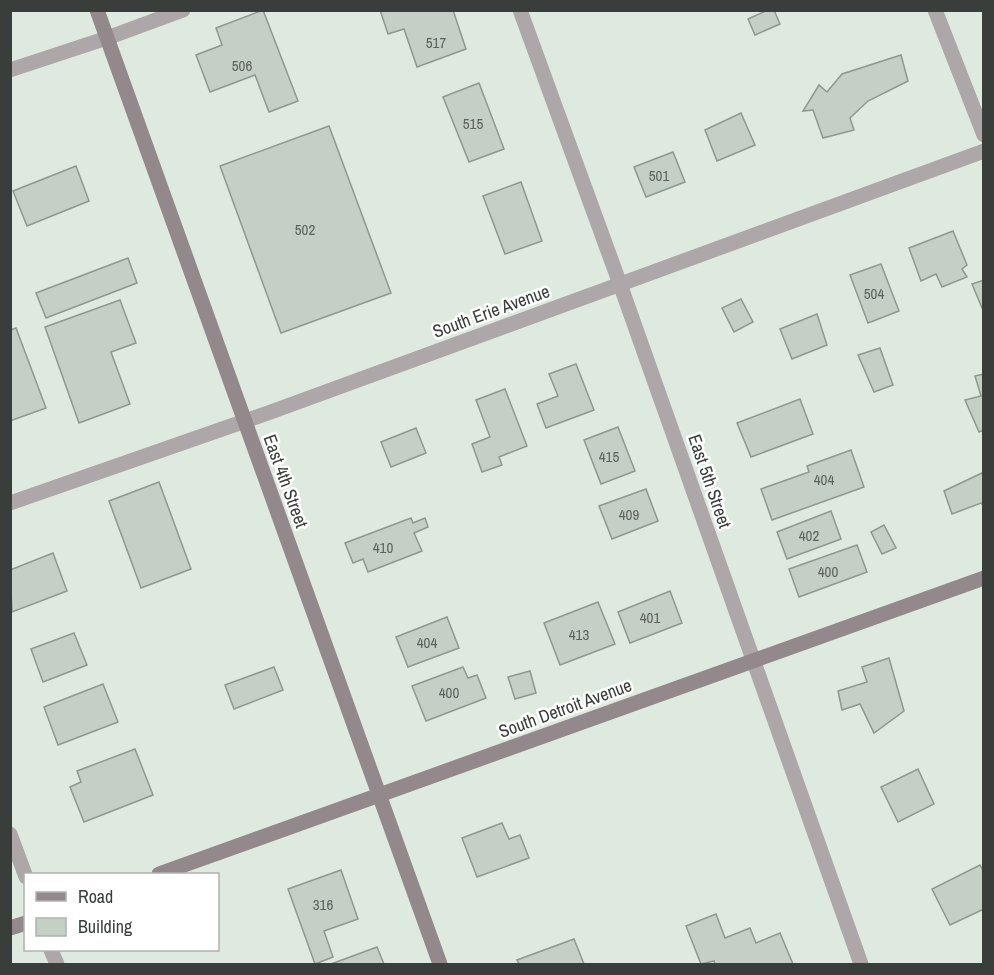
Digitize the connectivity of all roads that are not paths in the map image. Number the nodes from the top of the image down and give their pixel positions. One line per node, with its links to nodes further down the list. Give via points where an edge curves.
1 (97, 10): 5 (street, East 4th Street)
2 (183, 10): 5 (street)
3 (520, 10): 9 (street, East 5th Street)
4 (935, 10): 7 (street)
5 (107, 38): 6 (street); 10 (street, East 4th Street)
6 (10, 70)
7 (984, 135)
8 (984, 151): 9 (street, South Erie Avenue)
9 (620, 284): 10 (street, South Erie Avenue); 13 (street, East 5th Street)
10 (243, 422): 11 (street, South Erie Avenue); 14 (street, East 4th Street)
11 (10, 503)
12 (984, 578): 13 (street, South Detroit Avenue)
13 (753, 661): 14 (street, South Detroit Avenue); 19 (street, East 5th Street)
14 (379, 795): 17 (street, South Detroit Avenue); 18 (street, East 4th Street)
15 (10, 834): 16 (street)
16 (25, 873)
17 (162, 873)
18 (440, 964)
19 (861, 964)

